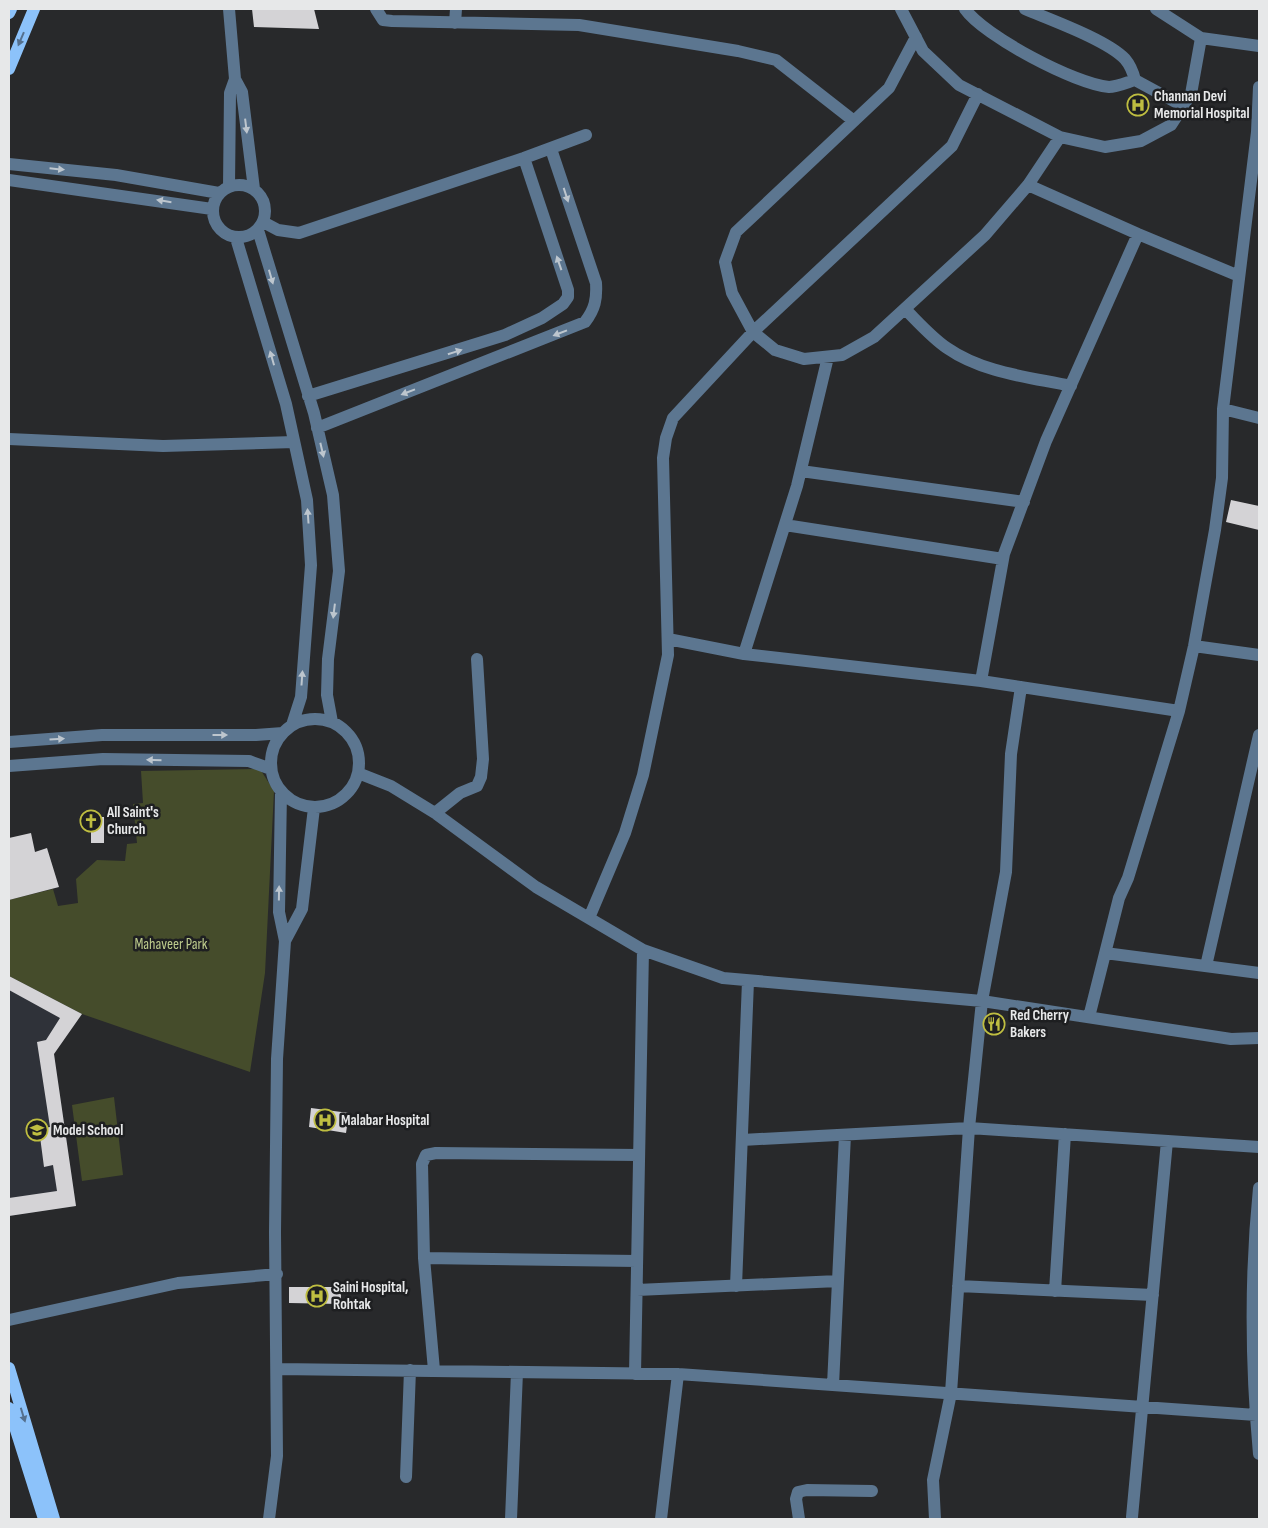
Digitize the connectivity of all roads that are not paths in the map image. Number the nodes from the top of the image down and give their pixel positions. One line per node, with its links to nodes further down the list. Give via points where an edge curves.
1 (11, 9): 10 (main road)
2 (34, 9): 15 (main road, one-way to 15)
3 (229, 9): 16 (street)
4 (376, 9): 11 (street, via 383,20 392,22)
5 (456, 9): 11 (street)
6 (901, 9): 12 (street)
7 (965, 9): 17 (street, via 985,30 1072,77 1110,87)
8 (1025, 9): 17 (street, via 1097,41 1124,58 1132,68)
9 (1156, 9): 13 (street)
10 (9, 13)
11 (455, 23): 21 (street, via 579,25 738,50 776,60)
12 (916, 37): 19 (street, via 930,58 959,84); 21 (street, via 888,88)
13 (1201, 38): 14 (street); 20 (street, via 1191,94)
14 (1259, 46)
15 (9, 69)
16 (235, 79): 30 (street, one-way to 30, via 242,92); 31 (street, via 230,93)
17 (1135, 80): 20 (street)
18 (1259, 87): 24 (street)
19 (978, 94): 23 (street); 38 (street, via 952,146)
20 (1183, 106): 23 (street, via 1171,125 1141,141 1105,147)
21 (854, 121): 38 (street, via 736,232 725,262 732,293)
22 (586, 135): 25 (street)
23 (1060, 137): 29 (street)
24 (1258, 139): 36 (street)
25 (551, 149): 26 (street); 44 (street, one-way to 44, via 596,283 594,310 585,322)
26 (524, 158): 33 (street, via 299,233); 41 (street, one-way to 26, via 505,335 563,304 568,290)
27 (9, 164): 31 (street, one-way to 31)
28 (9, 180): 32 (street, one-way to 28)
29 (1028, 185): 34 (street); 37 (street, via 985,235)
30 (254, 189): 31 (street, via 242,184); 33 (street, via 260,194 265,207)
31 (224, 190): 32 (street)
32 (212, 209): 35 (street, via 213,219 221,231)
33 (260, 226): 35 (street, via 245,237); 41 (street, one-way to 41)
34 (1138, 234): 36 (street); 40 (street)
35 (236, 238): 46 (street, one-way to 35, via 283,394)
36 (1239, 276): 42 (street)
37 (905, 309): 39 (street, via 874,337 842,355); 40 (street, via 946,348 967,360 990,369)
38 (752, 332): 39 (street, via 775,350 804,359); 51 (street, via 669,426 663,458)
39 (828, 357): 47 (street)
40 (1071, 386): 48 (street, via 1046,440)
41 (308, 396): 44 (street)
42 (1222, 409): 43 (street); 52 (street, via 1222,478)
43 (1259, 418)
44 (317, 428): 59 (street, one-way to 59, via 332,495 339,571 328,659 327,695)
45 (9, 439): 46 (street, via 163,446)
46 (294, 442): 60 (street, one-way to 46, via 301,697 311,565 307,500)
47 (801, 471): 48 (street); 49 (street)
48 (1024, 502): 50 (street)
49 (785, 525): 50 (street); 53 (street)
50 (1003, 560): 56 (street)
51 (668, 640): 53 (street); 69 (street, via 643,775 625,833)
52 (1194, 646): 54 (street); 58 (street)
53 (744, 654): 56 (street)
54 (1259, 655)
55 (477, 659): 68 (street, via 483,759 481,777 477,786 460,793)
56 (981, 681): 57 (street)
57 (1021, 687): 58 (street); 76 (street, via 1011,754 1006,872)
58 (1179, 710): 72 (street)
59 (332, 722): 60 (street, via 318,719 303,721); 65 (street, via 348,734 358,752)
60 (288, 729): 62 (street, one-way to 60, via 102,735 256,735); 64 (street, via 276,742)
61 (1259, 735): 73 (street)
62 (9, 742)
63 (9, 766): 64 (street, one-way to 63, via 248,761 103,759)
64 (271, 769): 66 (street)
65 (358, 773): 67 (street, via 350,791 334,804); 68 (street, via 391,786)
66 (281, 792): 67 (street, via 296,803); 70 (street, one-way to 66, via 279,912)
67 (314, 808): 70 (street, via 302,909)
68 (435, 813): 69 (street, via 536,887)
69 (589, 918): 71 (street)
70 (285, 941): 89 (street, via 277,1058)
71 (643, 950): 75 (street, via 723,978); 85 (street)
72 (1105, 953): 73 (street); 77 (street)
73 (1206, 966): 74 (street)
74 (1259, 973)
75 (748, 981): 76 (street); 82 (street)
76 (982, 1001): 77 (street); 79 (street)
77 (1089, 1017): 78 (street, via 1231,1039)
78 (1259, 1038)
79 (969, 1128): 80 (street); 81 (street); 92 (street)
80 (1066, 1134): 83 (street); 94 (street)
81 (845, 1135): 82 (street); 90 (street)
82 (742, 1140): 91 (street)
83 (1167, 1141): 84 (street); 95 (street)
84 (1259, 1148)
85 (639, 1155): 87 (street, via 429,1154 422,1164); 88 (street)
86 (1259, 1188): 96 (street, via 1255,1229)
87 (424, 1258): 88 (street); 101 (street)
88 (637, 1261): 93 (street)
89 (277, 1274): 97 (street, via 178,1283); 99 (street)
90 (838, 1281): 91 (street); 105 (street)
91 (736, 1286): 93 (street)
92 (958, 1286): 94 (street); 106 (street)
93 (636, 1290): 103 (street)
94 (1055, 1291): 95 (street)
95 (1153, 1296): 107 (street)
96 (1257, 1303): 109 (street)
97 (9, 1320)
98 (9, 1368): 118 (main road, one-way to 118)
99 (278, 1369): 100 (street); 119 (street, via 277,1456)
100 (410, 1370): 101 (street); 113 (street)
101 (434, 1370): 102 (street)
102 (517, 1372): 103 (street); 120 (street)
103 (635, 1374): 104 (street)
104 (678, 1374): 105 (street); 121 (street)
105 (833, 1385): 106 (street)
106 (951, 1393): 107 (street); 123 (street, via 932,1480)
107 (1143, 1407): 109 (street); 115 (street)
108 (9, 1408): 117 (main road)
109 (1256, 1415): 111 (street)
110 (9, 1435): 116 (main road)
111 (1258, 1436): 112 (street)
112 (1259, 1454)
113 (406, 1477)
114 (872, 1491): 122 (street, via 798,1492)
115 (1132, 1517)
116 (36, 1519)
117 (44, 1519)
118 (54, 1519)
119 (269, 1519)
120 (511, 1519)
121 (660, 1519)
122 (799, 1519)
123 (935, 1519)

